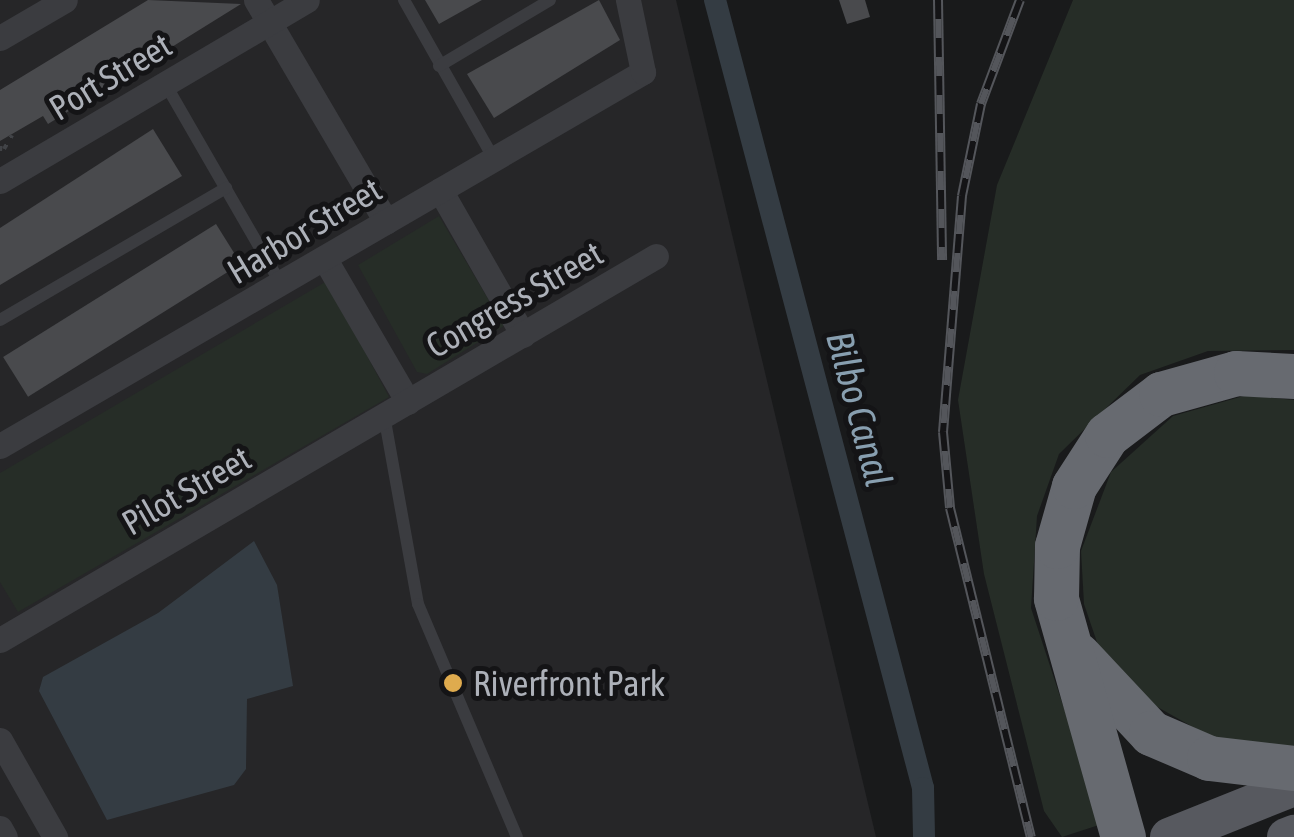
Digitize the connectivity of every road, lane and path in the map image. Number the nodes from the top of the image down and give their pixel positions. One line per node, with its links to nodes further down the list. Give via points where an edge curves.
1 (65, 0): 7 (street)
2 (307, 0): 6 (street, Port Street)
3 (404, 0): 8 (lane)
4 (550, 0): 8 (lane)
5 (628, 0): 13 (street, Harbor Street, via 643,72)
6 (262, 10): 9 (street, Port Street); 17 (street)
7 (0, 38)
8 (439, 66): 13 (lane)
9 (166, 85): 14 (street, Port Street); 15 (lane)
10 (12, 134): 12 (path)
11 (1, 141): 12 (path)
12 (2, 150)
13 (494, 159): 16 (street, Harbor Street)
14 (0, 181)
15 (226, 188): 20 (lane); 21 (lane)
16 (440, 190): 17 (street, Harbor Street); 22 (street)
17 (386, 222): 19 (street, Harbor Street)
18 (656, 256): 22 (street, Congress Street)
19 (326, 261): 20 (street, Harbor Street); 24 (street)
20 (282, 286): 26 (street, Harbor Street)
21 (0, 320)
22 (523, 335): 24 (street, Congress Street)
23 (1294, 376): 28 (highway, via 1236,373 1180,385 1106,435 1061,525)
24 (408, 402): 25 (street, Pilot Street)
25 (384, 415): 27 (street, Pilot Street); 36 (lane, via 418,604)
26 (0, 446)
27 (3, 632)
28 (1062, 633): 30 (highway, via 1151,734 1209,758); 37 (highway)
29 (0, 740): 35 (street)
30 (1294, 768)
31 (1294, 787): 38 (main road)
32 (0, 828): 34 (street)
33 (1294, 834): 39 (main road)
34 (5, 837)
35 (55, 837)
36 (517, 837)
37 (1123, 837)
38 (1169, 837)
39 (1286, 837)

